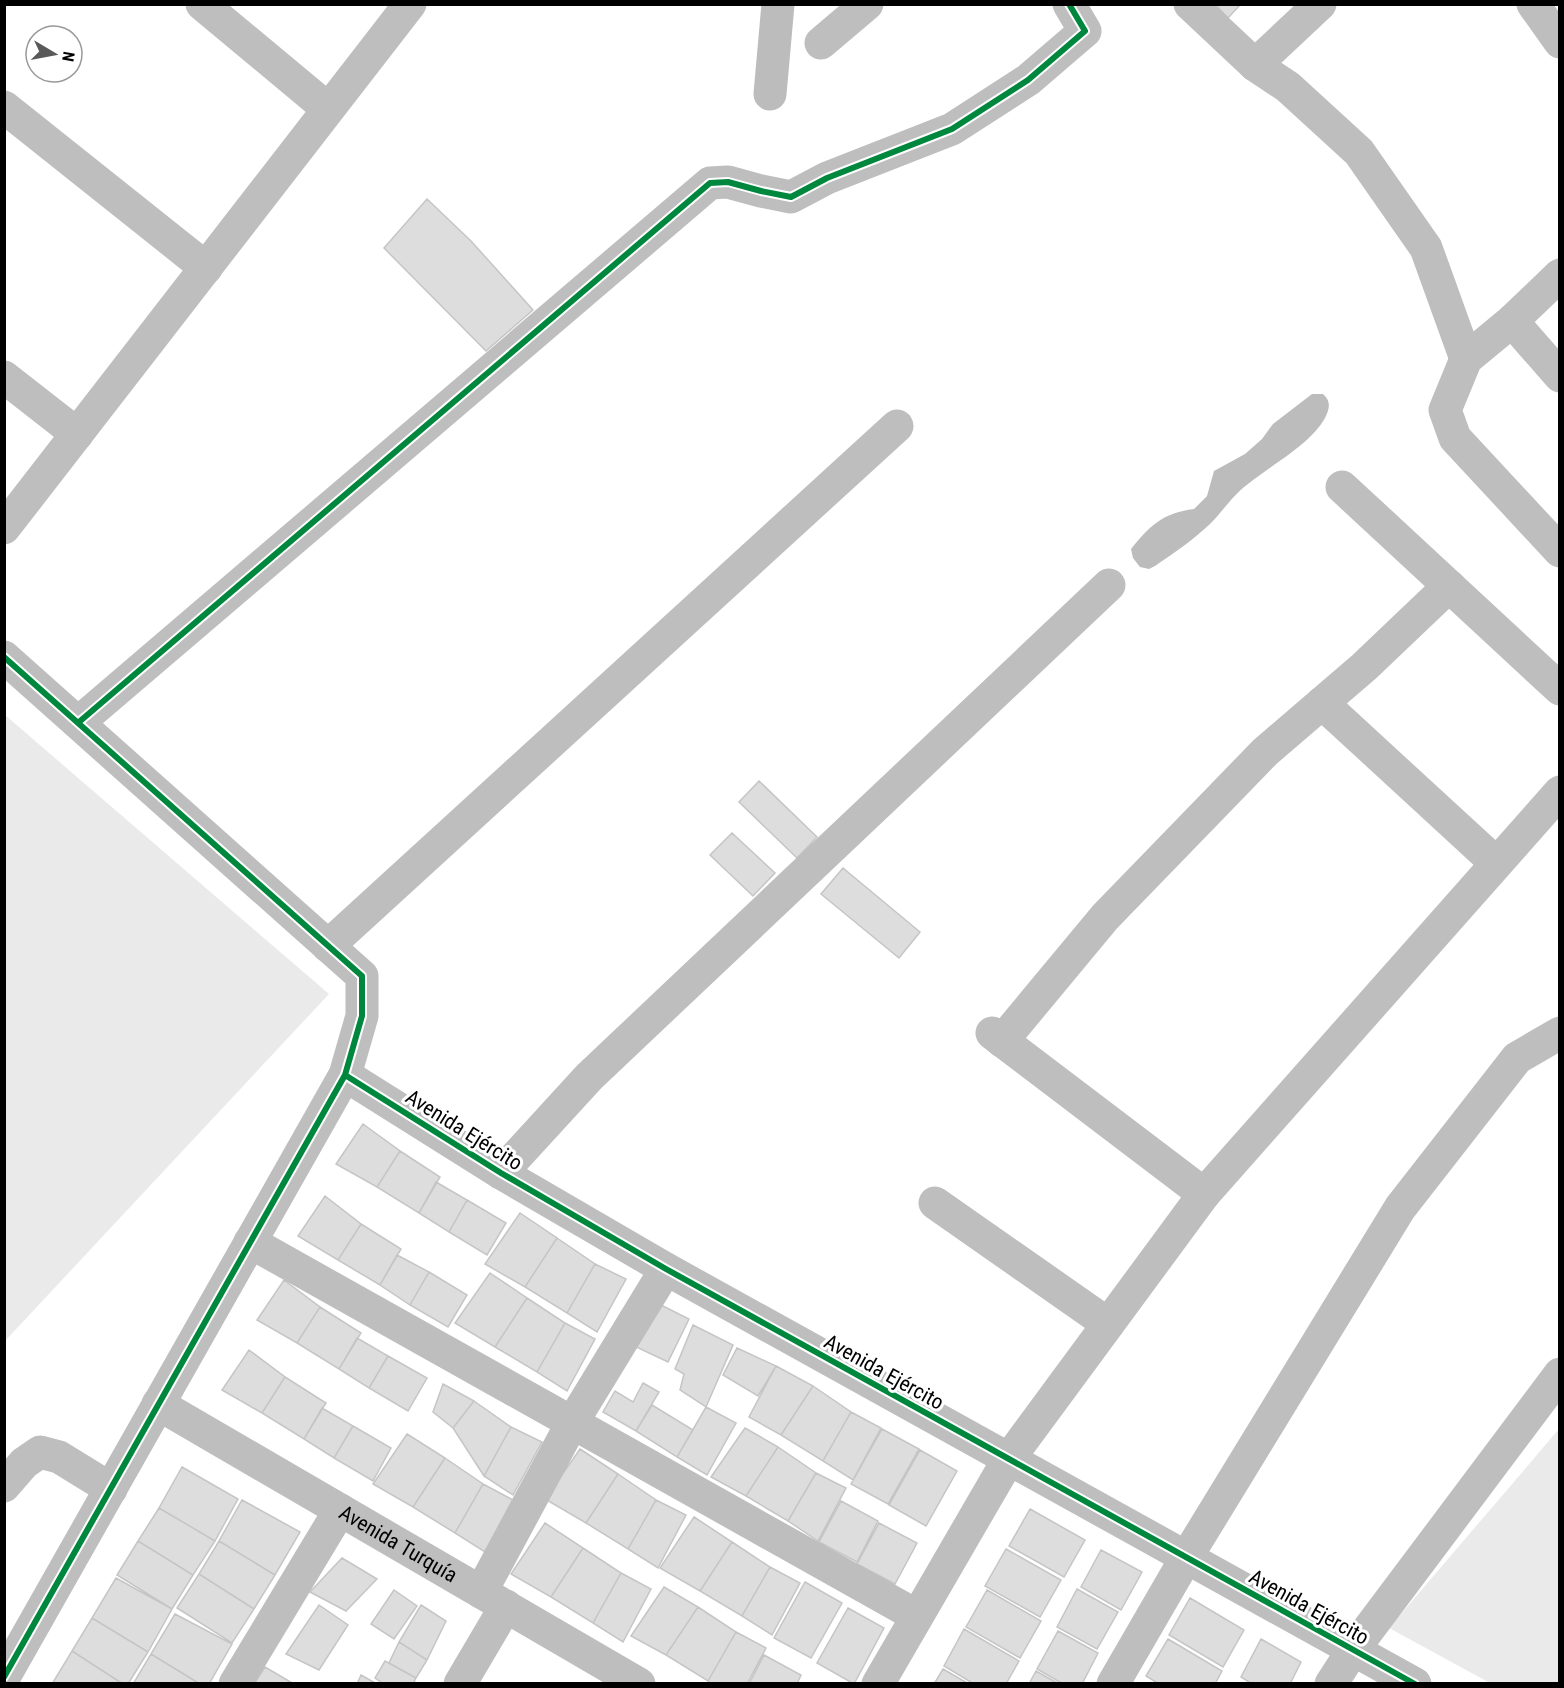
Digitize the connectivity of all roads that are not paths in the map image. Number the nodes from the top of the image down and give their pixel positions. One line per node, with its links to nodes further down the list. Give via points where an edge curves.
1 (202, 4): 12 (street)
2 (410, 4): 12 (street)
3 (867, 4): 9 (street)
4 (1069, 4): 29 (street, via 1085,31 1028,80 952,129 827,178 791,197 728,182 710,183)
5 (1190, 4): 10 (street)
6 (1320, 4): 10 (street)
7 (1533, 4): 8 (street)
8 (1560, 42)
9 (821, 43)
10 (1255, 65): 16 (street, via 1288,87 1359,152 1426,248)
11 (4, 107): 13 (street)
12 (328, 109): 13 (street)
13 (206, 268): 20 (street)
14 (1560, 275): 15 (street)
15 (1512, 321): 16 (street); 17 (street)
16 (1466, 359): 23 (street, via 1445,410 1455,438)
17 (1560, 376)
18 (4, 377): 20 (street)
19 (897, 426): 32 (street)
20 (77, 434): 22 (street)
21 (1342, 487): 25 (street)
22 (4, 528)
23 (1555, 538)
24 (1109, 585): 35 (street, via 589,1077)
25 (1449, 586): 27 (street); 28 (street)
26 (4, 657): 29 (street)
27 (1560, 689)
28 (1322, 704): 31 (street); 36 (street, via 1265,752 1105,916 997,1037)
29 (79, 722): 32 (street)
30 (1560, 792): 31 (street)
31 (1496, 863): 36 (street)
32 (328, 946): 34 (street, via 362,976 362,1016)
33 (1560, 1033): 48 (street, via 1517,1058 1400,1208)
34 (345, 1075): 35 (street, Avenida Ejército); 38 (street)
35 (501, 1173): 39 (street, Avenida Ejército)
36 (1204, 1194): 40 (street)
37 (935, 1203): 40 (street)
38 (250, 1242): 42 (street); 43 (street)
39 (666, 1269): 43 (street); 44 (street, Avenida Ejército)
40 (1108, 1324): 44 (street)
41 (1560, 1374): 51 (street)
42 (158, 1404): 46 (street); 47 (street, Avenida Turquía)
43 (572, 1423): 49 (street); 50 (street)
44 (1008, 1460): 48 (street, Avenida Ejército); 50 (street)
45 (4, 1486): 46 (street, via 40,1452 59,1457)
46 (111, 1489): 52 (street)
47 (340, 1510): 49 (street, Avenida Turquía); 53 (street)
48 (1186, 1558): 51 (street, Avenida Ejército); 57 (street)
49 (494, 1599): 54 (street); 55 (street, Avenida Turquía)
50 (917, 1616): 56 (street)
51 (1353, 1650): 58 (street); 59 (street, Avenida Ejército)
52 (4, 1677)
53 (235, 1683)
54 (460, 1683)
55 (639, 1683)
56 (878, 1683)
57 (1113, 1683)
58 (1331, 1683)
59 (1415, 1683)

